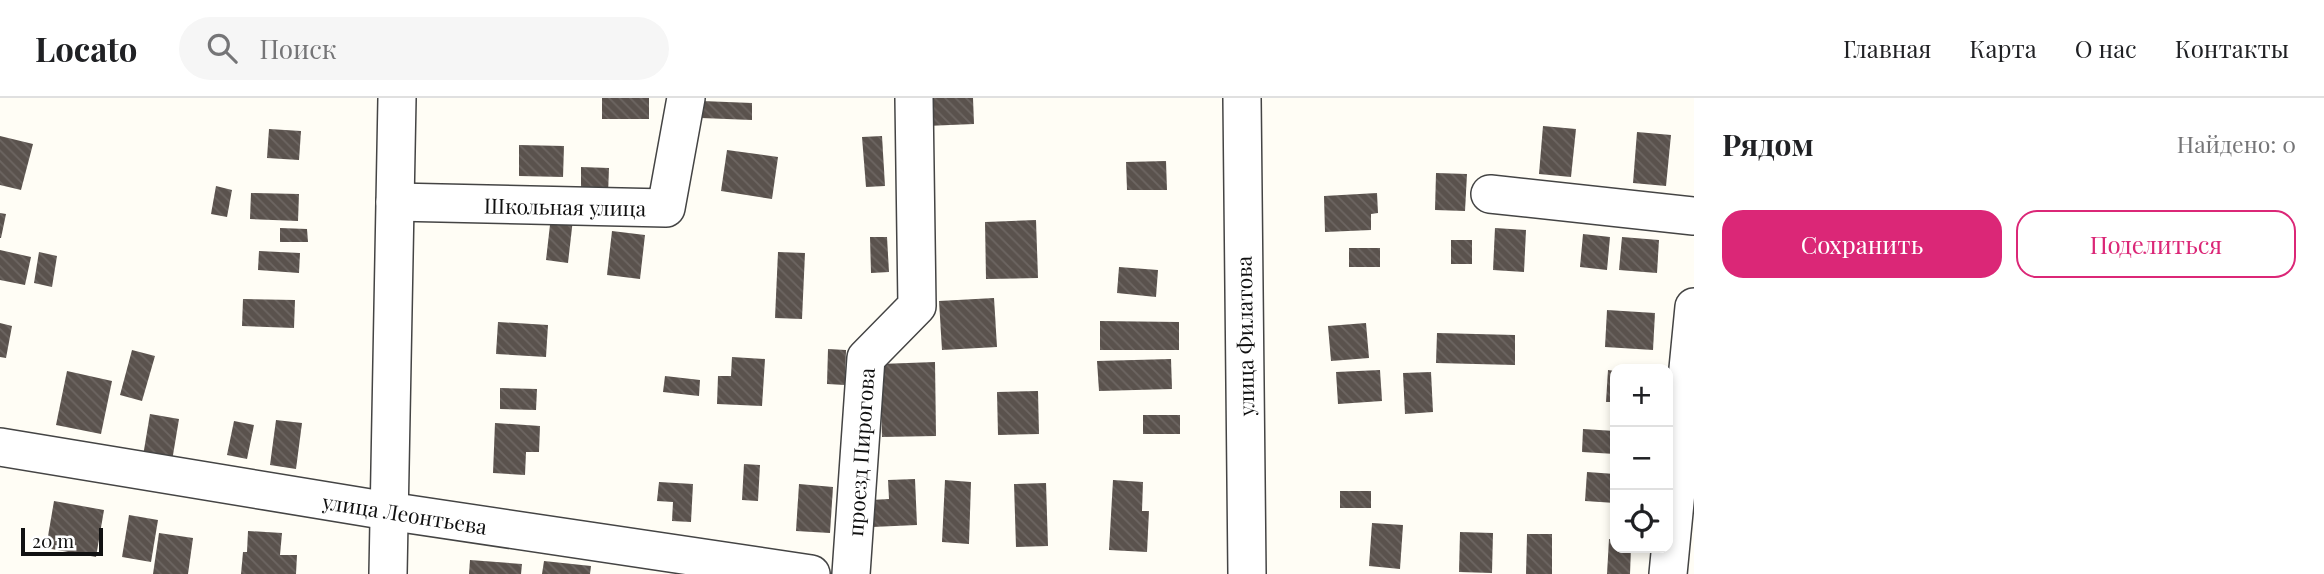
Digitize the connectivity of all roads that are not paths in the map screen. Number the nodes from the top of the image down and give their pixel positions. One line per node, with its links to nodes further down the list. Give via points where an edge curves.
1 (397, 98): 6 (street)
2 (686, 98): 6 (street, Школьная улица, via 666,208)
3 (914, 98): 14 (street, проезд Пирогова, via 917,306 866,358)
4 (1242, 98): 15 (street, улица Филатова)
5 (1490, 194): 7 (street)
6 (395, 202): 11 (street)
7 (1694, 216)
8 (1694, 306): 9 (street)
9 (1688, 416): 16 (street)
10 (0, 447): 11 (street, улица Леонтьева)
11 (388, 511): 12 (street); 13 (street, улица Леонтьева)
12 (388, 574)
13 (811, 574)
14 (851, 574)
15 (1247, 574)
16 (1668, 574)

